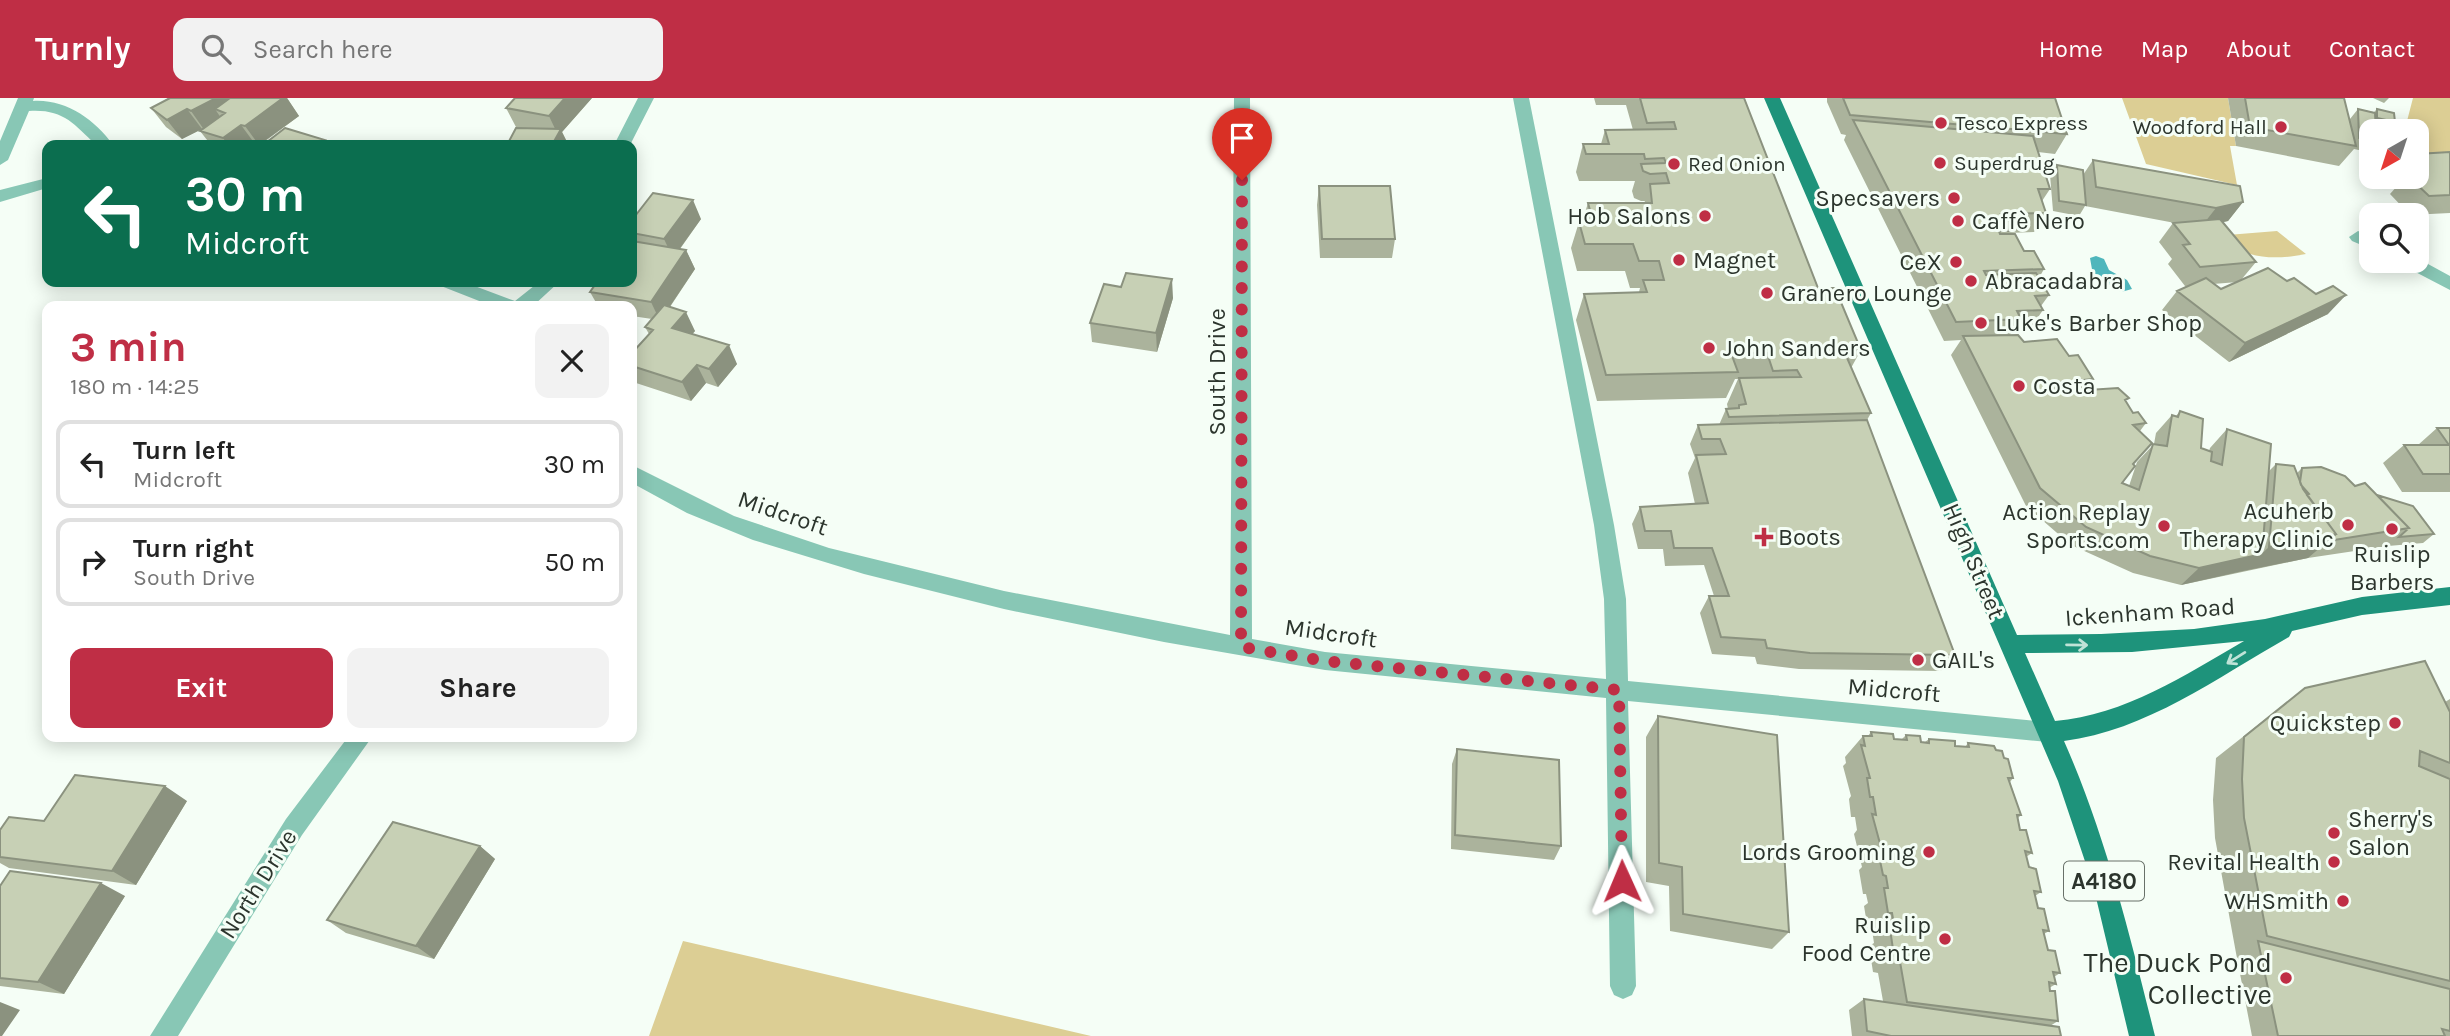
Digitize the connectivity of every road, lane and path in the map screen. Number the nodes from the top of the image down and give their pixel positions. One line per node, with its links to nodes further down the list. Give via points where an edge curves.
1 (646, 98): 7 (street)
2 (1242, 98): 21 (street, South Drive)
3 (1521, 98): 22 (street, via 1604,525 1615,599)
4 (1772, 98): 20 (main road, High Street / A4180)
5 (25, 102): 6 (street, via 62,108); 8 (street)
6 (98, 140)
7 (625, 140)
8 (0, 160)
9 (42, 184): 10 (street)
10 (0, 196)
11 (2429, 272): 12 (street)
12 (2450, 284)
13 (460, 287): 15 (street)
14 (544, 287): 16 (street)
15 (497, 301)
16 (528, 301)
17 (637, 476): 21 (street, Midcroft, via 688,506 843,561 995,600)
18 (2450, 596): 19 (main road, Ickenham Road, via 2392,600)
19 (2295, 624): 20 (main road, Ickenham Road, one-way to 19, via 2120,645); 23 (main road, Ickenham Road, one-way to 23, via 2207,675 2120,716 2085,728)
20 (2009, 644): 23 (main road, High Street / A4180)
21 (1241, 647): 22 (street, Midcroft, via 1325,661)
22 (1619, 690): 23 (street, Midcroft); 25 (street)
23 (2048, 732): 27 (main road, High Street / A4180, via 2070,781 2105,885)
24 (356, 742): 26 (street, North Drive, via 294,827)
25 (1623, 986)
26 (163, 1036)
27 (2142, 1036)

